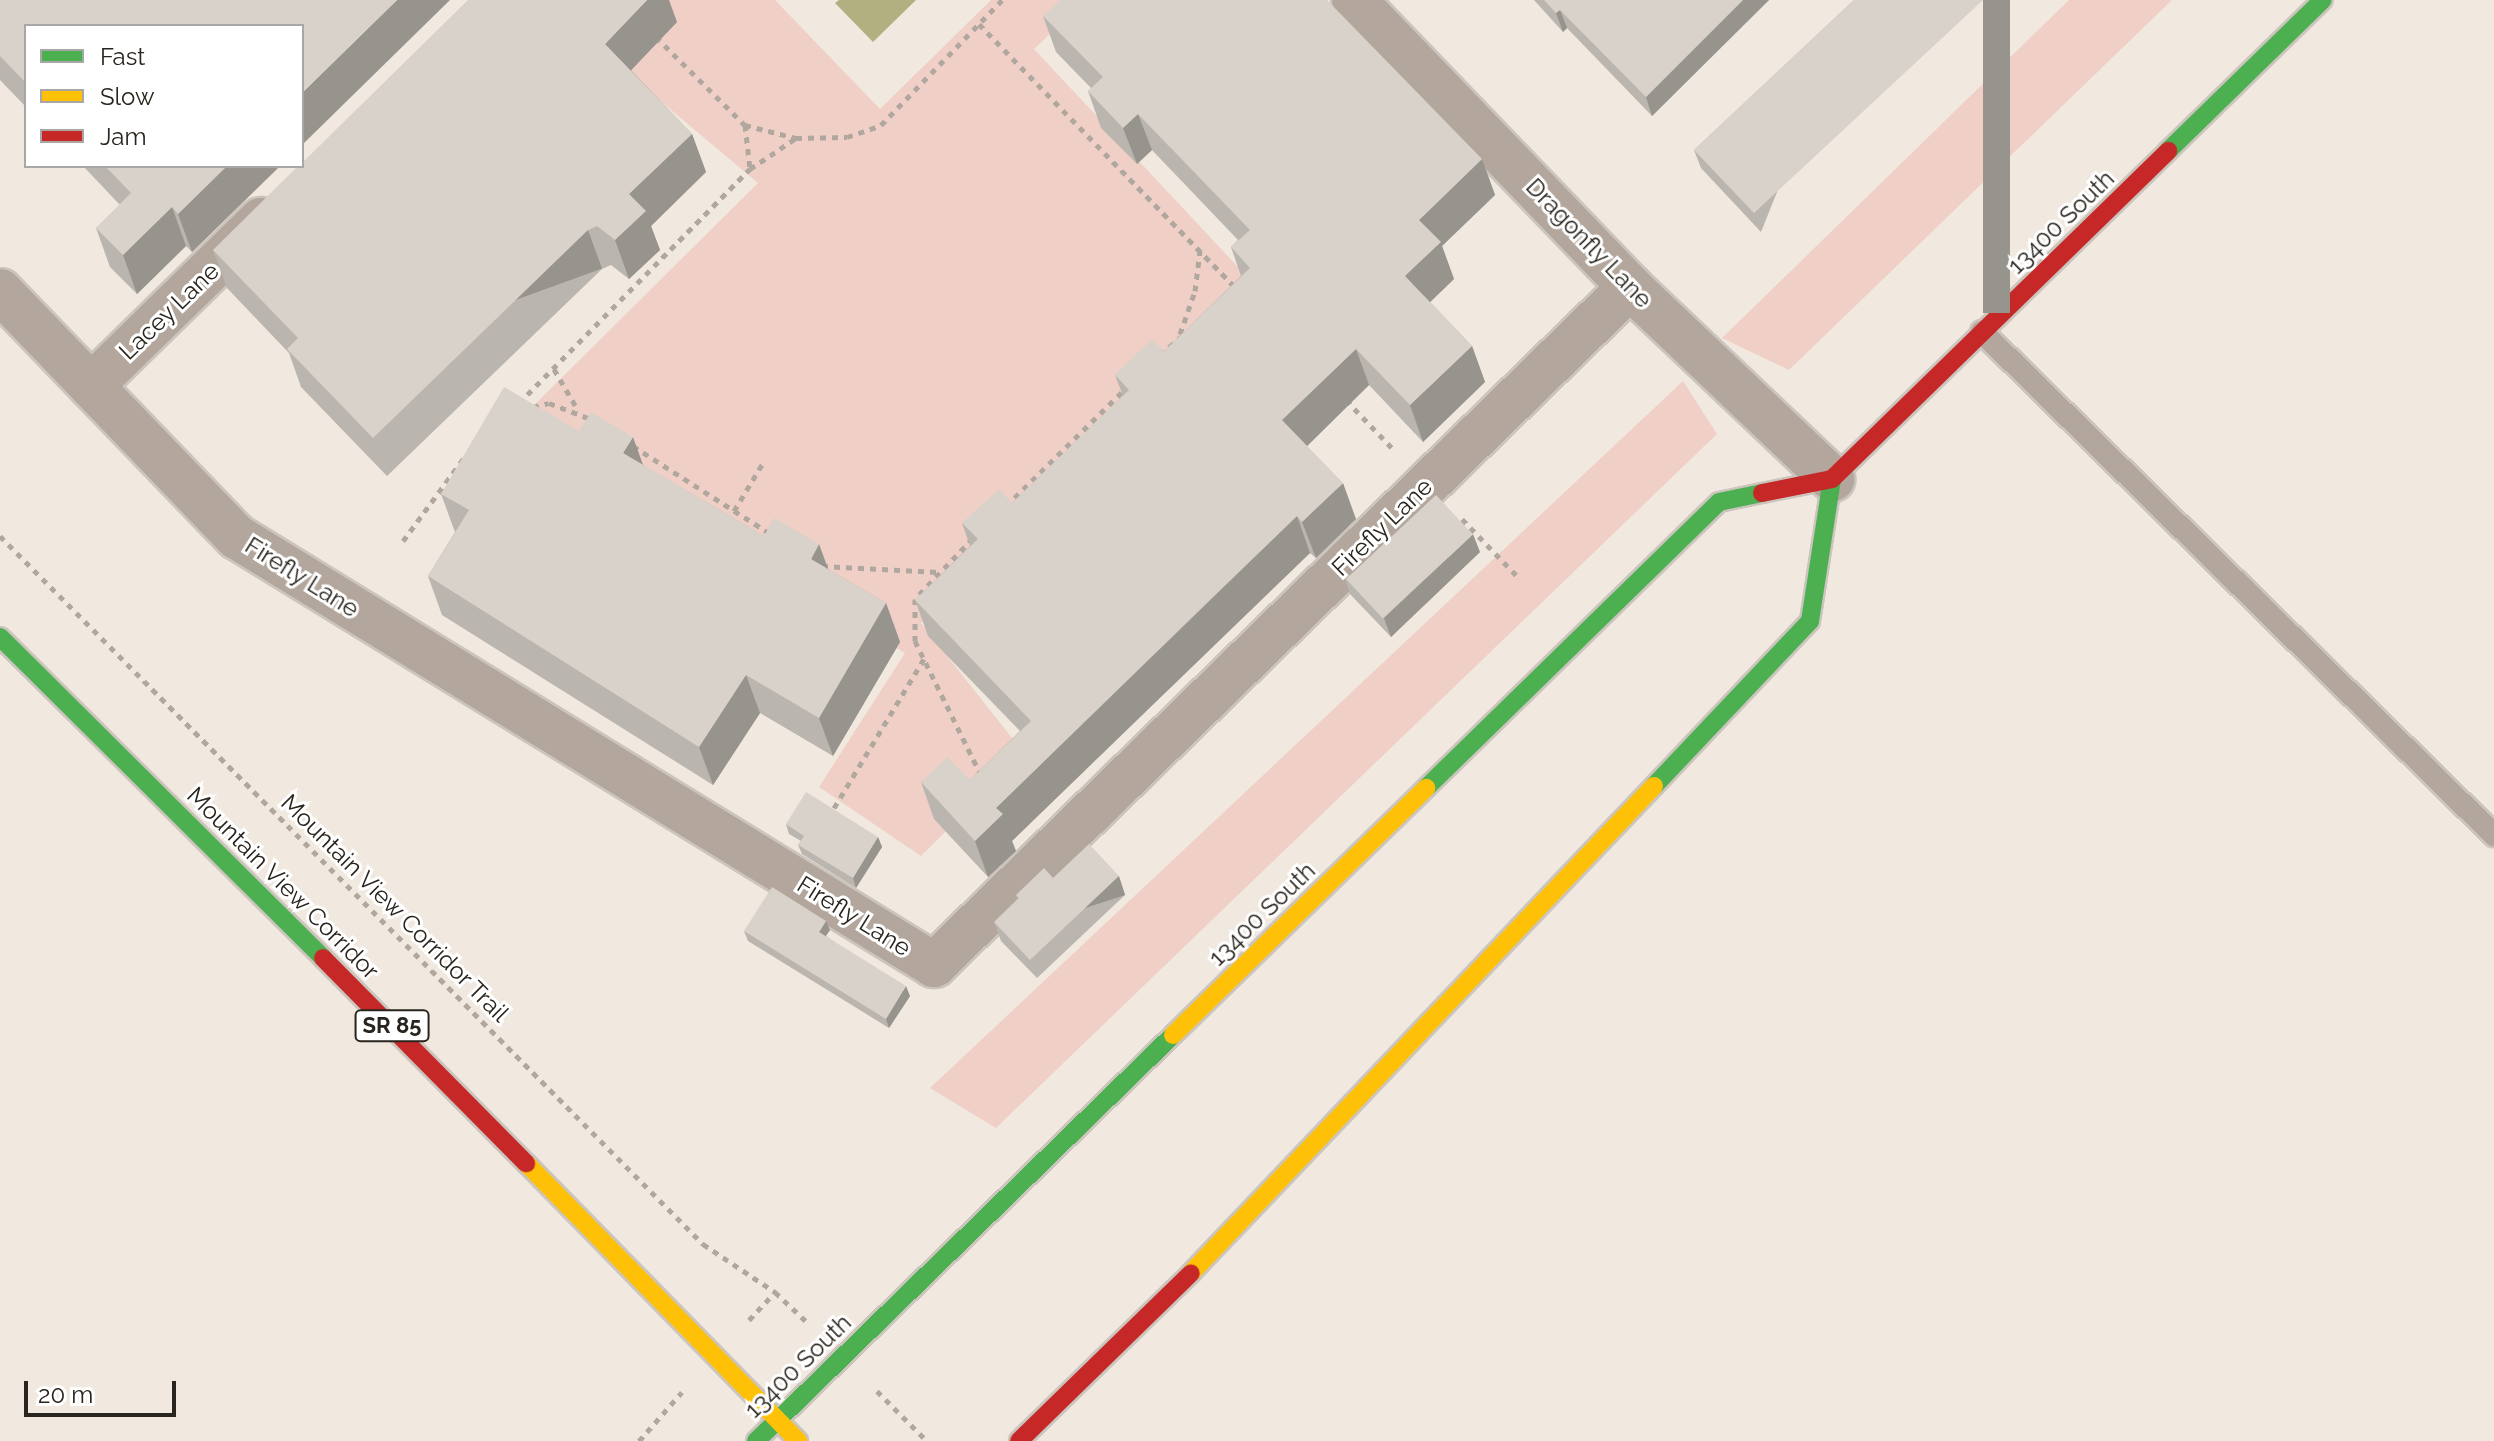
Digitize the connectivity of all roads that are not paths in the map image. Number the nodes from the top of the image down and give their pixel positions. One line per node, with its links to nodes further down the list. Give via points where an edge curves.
1 (1354, 0): 4 (street, Dragonfly Lane)
2 (2323, 0): 6 (main road, 13400 South)
3 (294, 188): 7 (street, Lacey Lane)
4 (1630, 287): 7 (street, Firefly Lane, via 934,965 237,537); 8 (street, Dragonfly Lane)
5 (0, 291): 7 (street, Firefly Lane)
6 (1982, 332): 8 (main road, 13400 South); 10 (lane)
7 (91, 386)
8 (1832, 479): 11 (main road, 13400 South, via 1719,502); 14 (main road, via 1810,621 1189,1276)
9 (0, 637): 11 (main road, Mountain View Corridor / SR 85)
10 (2494, 835)
11 (778, 1420): 12 (main road, 13400 South); 13 (main road, Mountain View Corridor / SR 85)
12 (756, 1441)
13 (798, 1441)
14 (1019, 1441)

